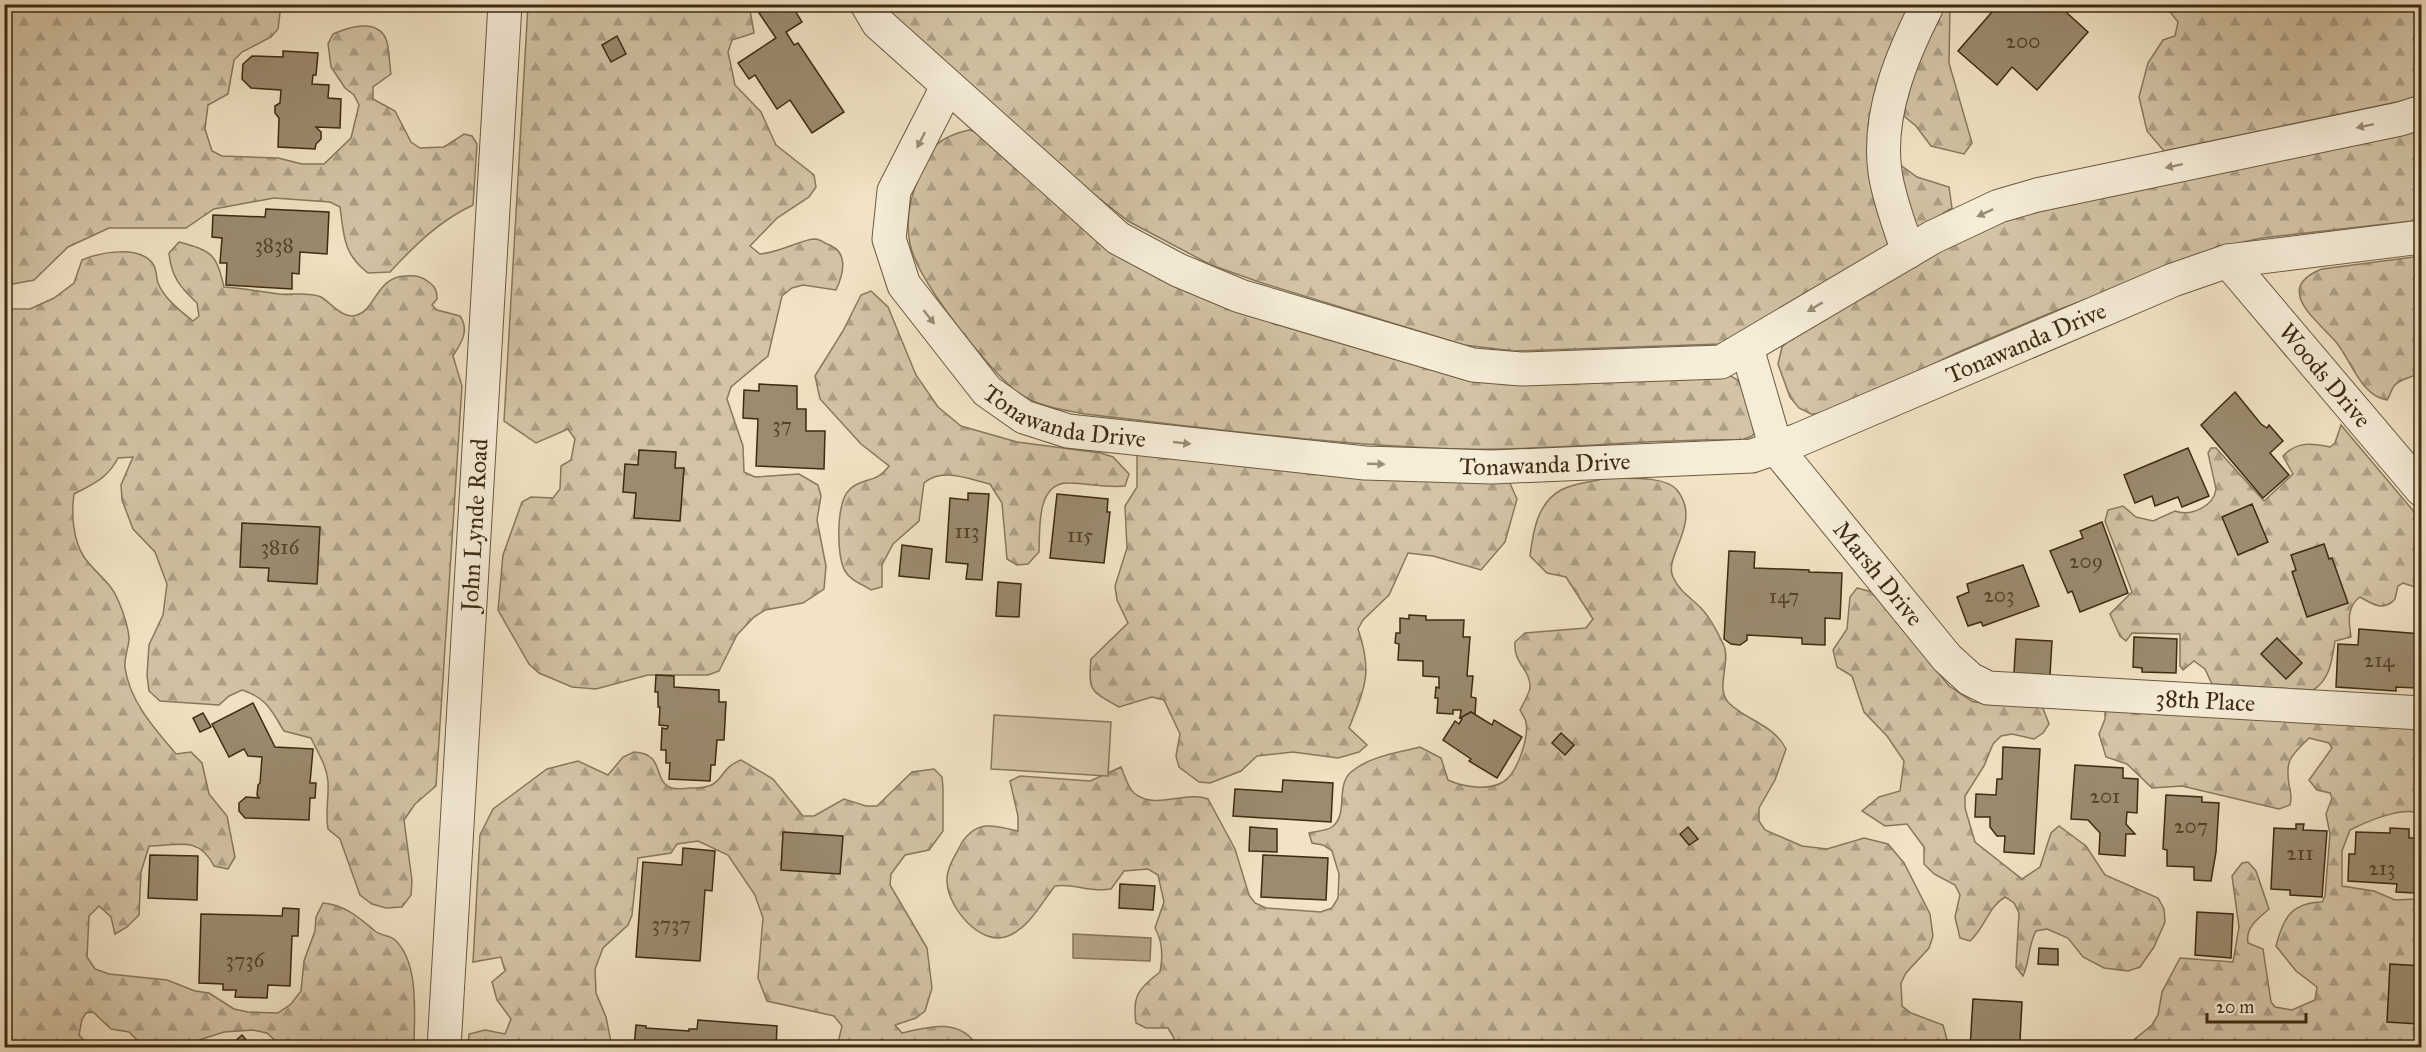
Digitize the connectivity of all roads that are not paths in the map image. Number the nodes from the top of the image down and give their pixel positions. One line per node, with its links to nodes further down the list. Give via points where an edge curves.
1 (505, 4): 14 (street, John Lynde Road)
2 (867, 4): 4 (street, via 878,24)
3 (1928, 4): 7 (street, via 1907,46 1883,143 1890,198)
4 (947, 87): 9 (street, via 1118,238 1178,270 1240,296 1473,365 1521,369 1721,362); 10 (street, Tonawanda Drive, one-way to 10, via 894,191 889,239 904,285 987,391 1024,417 1068,430 1365,463 1492,467 1752,456)
5 (2421, 112): 7 (street, one-way to 7, via 2037,195 1999,206)
6 (2421, 237): 8 (street, Tonawanda Drive)
7 (1908, 252): 9 (street, one-way to 9)
8 (2228, 261): 10 (street, Tonawanda Drive, via 2173,280); 11 (street, Woods Drive)
9 (1747, 348): 10 (street)
10 (1776, 448): 12 (street, Marsh Drive, via 1947,658 1970,679)
11 (2421, 490)
12 (1989, 688): 13 (street, 38th Place)
13 (2421, 713)
14 (444, 1047)

